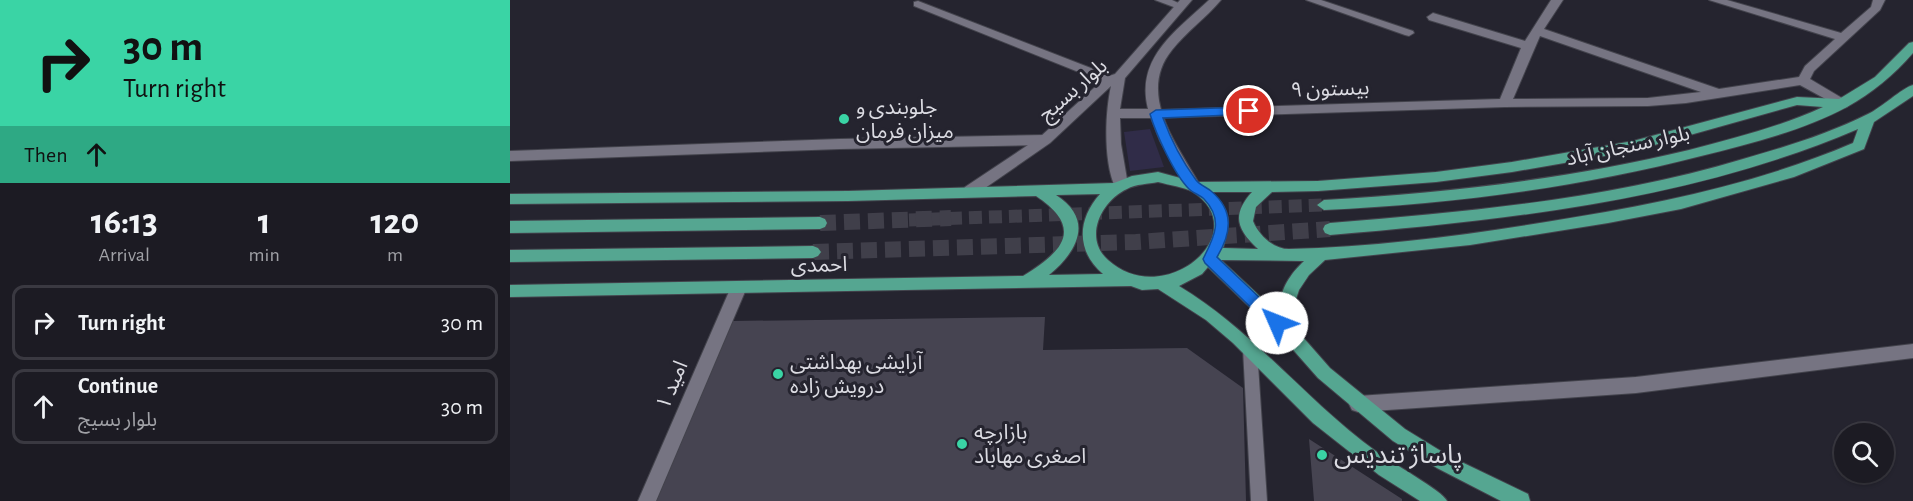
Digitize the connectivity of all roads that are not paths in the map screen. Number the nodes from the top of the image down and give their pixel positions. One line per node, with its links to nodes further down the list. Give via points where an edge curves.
1 (1161, 0): 7 (street)
2 (1215, 0): 22 (street, via 1156,64)
3 (1311, 0): 11 (lane)
4 (1557, 0): 10 (street)
5 (1715, 0): 12 (street)
6 (1879, 0): 12 (street, via 1876,8)
7 (1183, 3): 15 (street, بلوار بسیج)
8 (918, 4): 15 (street)
9 (1433, 17): 13 (street)
10 (1539, 31): 13 (street); 18 (street)
11 (1409, 33)
12 (1844, 38): 16 (street, via 1809,69)
13 (1528, 46): 19 (street)
14 (1913, 46): 20 (main road, بلوار سنجان آباد, via 1876,83)
15 (1115, 79): 21 (street); 24 (street, بلوار بسیج)
16 (1803, 80): 18 (street, بیستون ۹); 20 (street)
17 (1913, 89): 23 (main road, بلوار سنجان آباد)
18 (1715, 93): 19 (street, بیستون ۹, via 1648,102)
19 (1505, 103): 22 (street, بیستون ۹)
20 (1842, 104): 27 (main road, via 1797,101 1633,146 1512,167 1379,182); 32 (main road, بلوار سنجان آباد, via 1744,140 1574,180)
21 (1112, 113): 22 (street, بیستون ۹); 28 (street)
22 (1156, 114): 26 (street, via 1164,138)
23 (1868, 121): 35 (main road, بلوار سنجان آباد, via 1779,154 1668,185 1527,208); 37 (main road, via 1858,146 1808,168 1719,195 1542,229)
24 (1045, 140): 25 (street); 30 (street, بلوار بسیج)
25 (510, 156)
26 (1194, 186): 27 (main road); 28 (main road, via 1158,177); 40 (main road, via 1208,195 1223,223)
27 (1270, 186): 38 (main road, via 1251,201 1245,221 1256,241)
28 (1119, 187): 29 (main road); 41 (main road, via 1094,210 1088,226 1088,243 1110,271)
29 (1038, 189): 30 (main road); 43 (main road, via 1065,208 1073,236 1067,251 1052,266)
30 (969, 191): 31 (main road)
31 (510, 199)
32 (1324, 205)
33 (820, 223): 34 (main road)
34 (510, 228)
35 (1330, 229)
36 (813, 252): 39 (main road)
37 (1323, 254): 38 (main road); 46 (main road, via 1308,265 1290,289 1287,322)
38 (1277, 255): 40 (main road)
39 (510, 256)
40 (1212, 256): 42 (main road, via 1192,273); 46 (main road)
41 (1129, 280): 42 (main road); 43 (main road, احمدی)
42 (1161, 282): 47 (main road, via 1200,307)
43 (1024, 283): 44 (main road, احمدی)
44 (739, 287): 45 (main road, احمدی); 50 (street, امید ۱)
45 (510, 291)
46 (1294, 339): 49 (main road)
47 (1250, 349): 51 (lane); 52 (main road, via 1344,437)
48 (1913, 351): 49 (street, via 1636,385)
49 (1358, 404): 53 (main road, via 1443,462)
50 (647, 501)
51 (1259, 501)
52 (1438, 501)
53 (1521, 501)

